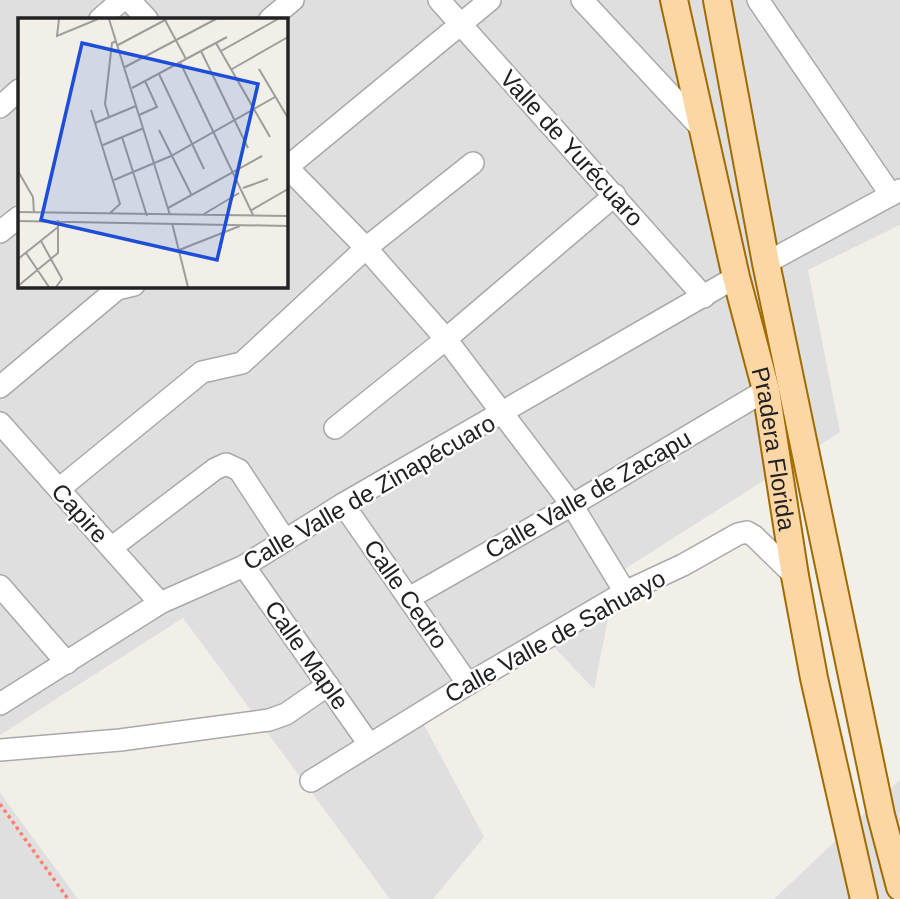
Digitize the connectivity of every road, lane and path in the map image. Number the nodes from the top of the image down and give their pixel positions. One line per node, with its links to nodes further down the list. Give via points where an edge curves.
1 (122, 0): 10 (street)
2 (129, 0): 11 (street)
3 (293, 0): 12 (street)
4 (439, 0): 13 (street, Valle de Yurécuaro)
5 (490, 0): 13 (street)
6 (582, 0): 16 (street)
7 (674, 0): 16 (main road, Pradera Florida)
8 (717, 0): 25 (main road, Pradera Florida)
9 (758, 0): 20 (street)
10 (101, 18)
11 (146, 18)
12 (271, 18)
13 (462, 25): 18 (street); 21 (street, Valle de Yurécuaro)
14 (18, 91): 15 (street)
15 (0, 107)
16 (703, 130): 26 (main road, Pradera Florida)
17 (473, 163): 24 (street)
18 (287, 166)
19 (287, 168): 24 (street)
20 (896, 192): 25 (street)
21 (615, 195): 28 (street, Valle de Yurécuaro); 29 (street)
22 (18, 218): 23 (street)
23 (0, 232)
24 (366, 248): 29 (street); 35 (street, via 242,363 202,372)
25 (766, 263): 54 (main road, Pradera Florida)
26 (736, 277): 28 (street, Calle Valle de Zinapécuaro); 31 (main road, Pradera Florida)
27 (126, 287): 30 (street, via 117,289)
28 (704, 297): 32 (street, Calle Valle de Zinapécuaro)
29 (446, 339): 32 (street); 34 (street)
30 (0, 387)
31 (766, 390): 37 (street, Calle Valle de Zacapu); 41 (main road, Pradera Florida)
32 (502, 414): 36 (street, Calle Valle de Zinapécuaro); 37 (street)
33 (0, 423): 35 (street, Capire)
34 (335, 428)
35 (59, 489): 39 (street, Capire)
36 (343, 504): 38 (street, Calle Valle de Zinapécuaro); 44 (street, Calle Cedro)
37 (572, 505): 43 (street); 44 (street, Calle Valle de Zacapu)
38 (285, 540): 39 (street, via 239,470 226,464); 40 (street, Calle Valle de Zinapécuaro)
39 (111, 548): 45 (street, Capire)
40 (244, 566): 45 (street, Calle Valle de Zinapécuaro); 48 (street, Calle Maple)
41 (795, 576): 43 (street, Calle Valle de Sahuayo, via 747,532); 57 (main road, Pradera Florida)
42 (0, 586): 46 (street)
43 (625, 592): 47 (street, Calle Valle de Sahuayo)
44 (409, 597): 47 (street, Calle Cedro)
45 (160, 603): 46 (street, Calle Valle de Zinapécuaro)
46 (67, 663): 49 (street, Calle Valle de Zinapécuaro)
47 (468, 684): 50 (street, Calle Valle de Sahuayo)
48 (328, 685): 50 (street, Calle Maple); 51 (street, via 269,720)
49 (0, 704)
50 (369, 744): 52 (street, Calle Valle de Sahuayo)
51 (0, 750)
52 (311, 781)
53 (0, 804): 56 (path)
54 (891, 814): 55 (main road, Pradera Florida)
55 (900, 887)
56 (68, 899)
57 (864, 899)

